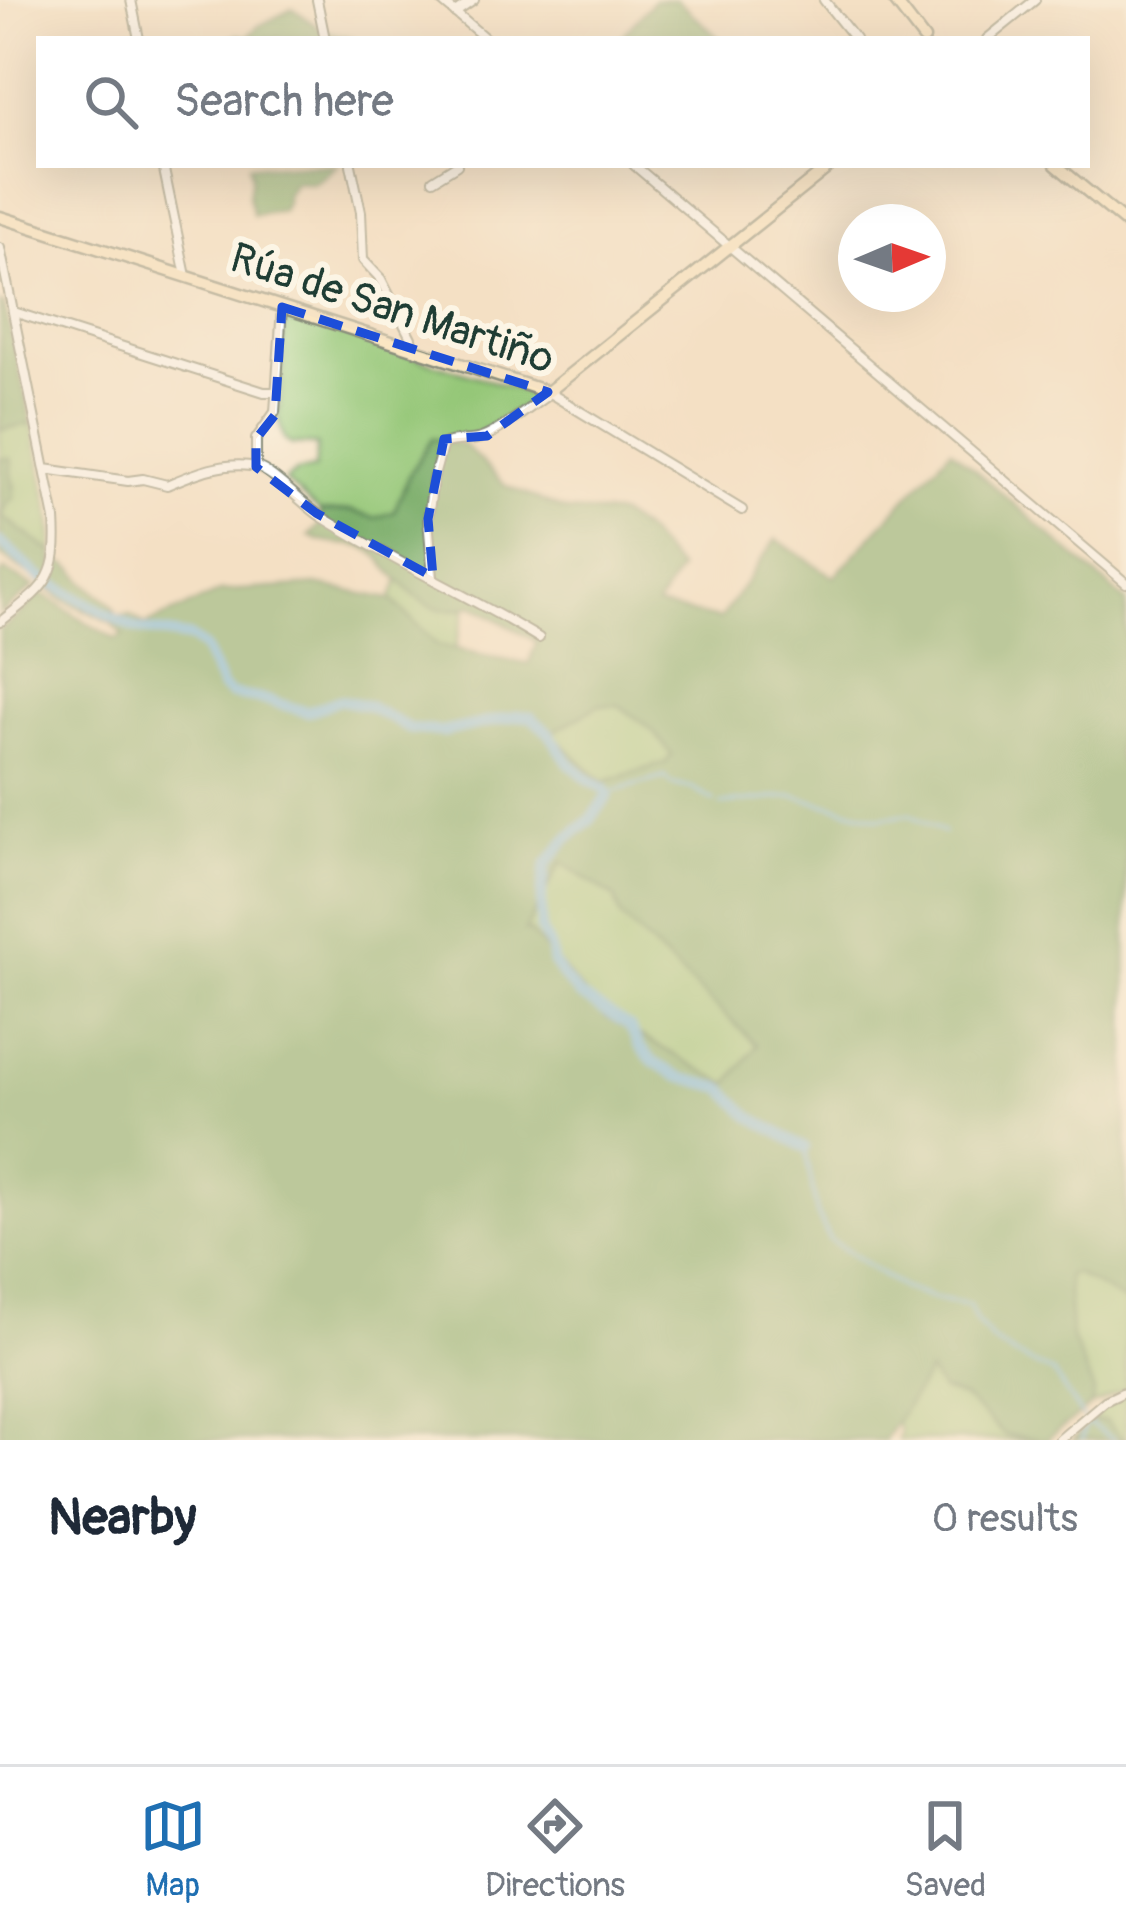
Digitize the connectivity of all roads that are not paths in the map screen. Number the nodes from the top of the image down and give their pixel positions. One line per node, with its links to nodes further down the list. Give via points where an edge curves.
1 (131, 0): 9 (street)
2 (317, 0): 10 (street)
3 (440, 0): 8 (street)
4 (474, 0): 8 (street)
5 (824, 0): 12 (street)
6 (894, 0): 13 (street)
7 (1035, 0): 14 (street)
8 (455, 13): 11 (street)
9 (138, 36)
10 (324, 36)
11 (482, 36)
12 (853, 36)
13 (922, 36)
14 (991, 36)
15 (164, 168): 26 (street)
16 (352, 168): 29 (street, via 363,260 381,279)
17 (452, 168): 21 (street)
18 (638, 168): 24 (street)
19 (827, 168): 24 (street)
20 (1060, 168): 23 (street)
21 (433, 180)
22 (0, 218): 26 (street, Rúa de San Martiño)
23 (1126, 224)
24 (729, 246): 31 (street); 36 (street)
25 (0, 248): 28 (street)
26 (186, 276): 27 (street, Rúa de San Martiño)
27 (282, 307): 29 (street, Rúa de San Martiño); 30 (street)
28 (13, 312): 30 (street); 33 (street)
29 (413, 349): 31 (street, Rúa de San Martiño)
30 (276, 392): 32 (street, via 274,417 256,439)
31 (548, 392): 34 (street, Rúa de San Martiño); 35 (street, via 488,436 443,444 428,519)
32 (256, 467): 33 (street, via 194,472 167,485); 35 (street, via 316,513)
33 (45, 469): 37 (street, via 55,519 53,570)
34 (742, 510)
35 (433, 577): 38 (street)
36 (1126, 583)
37 (0, 622)
38 (539, 638)
39 (1126, 1391): 40 (street)
40 (1058, 1440)

